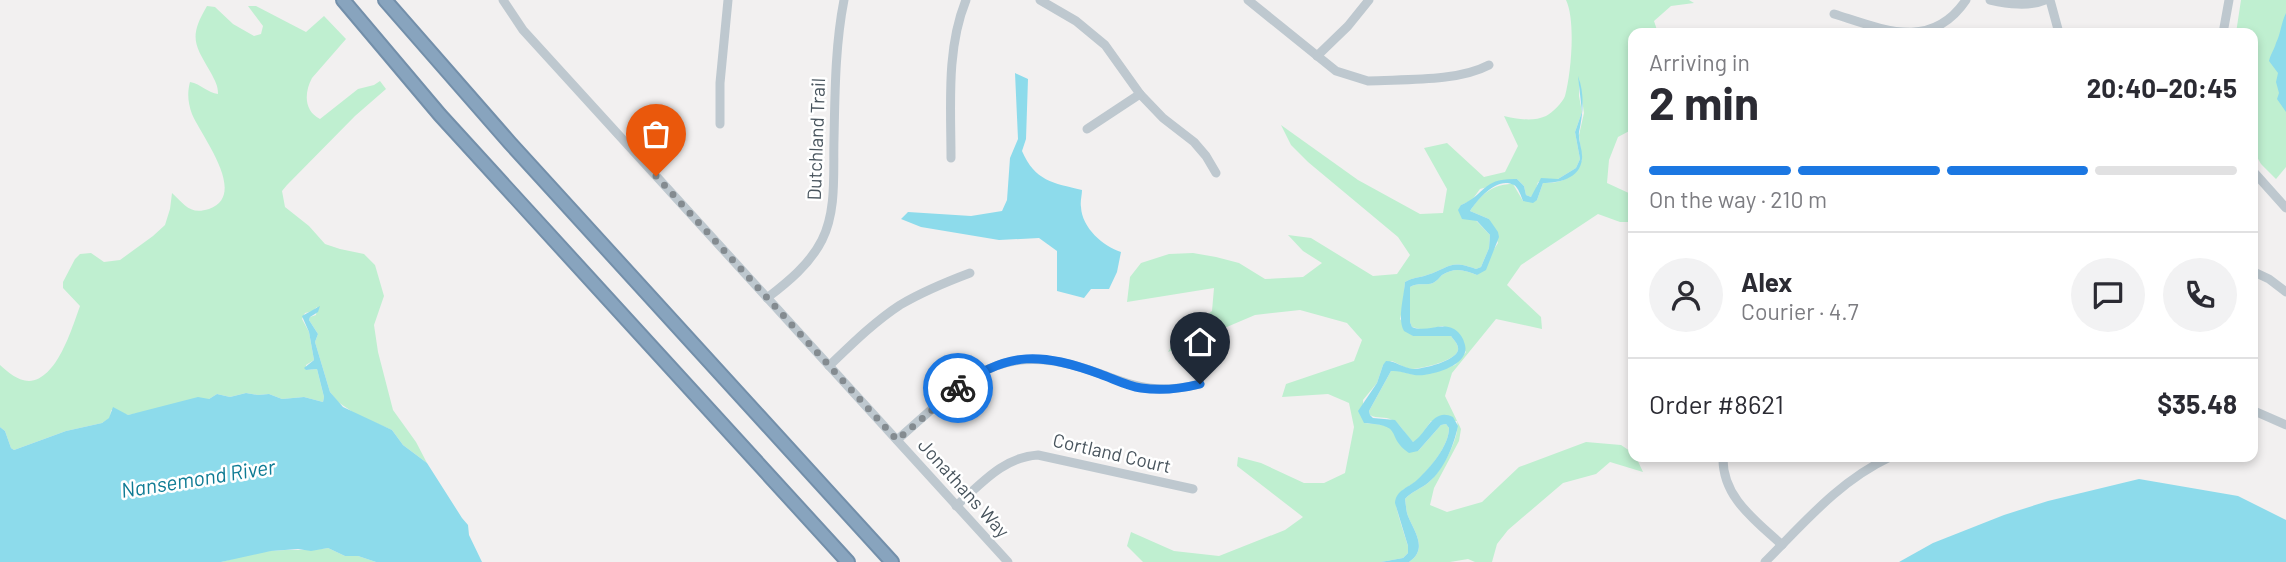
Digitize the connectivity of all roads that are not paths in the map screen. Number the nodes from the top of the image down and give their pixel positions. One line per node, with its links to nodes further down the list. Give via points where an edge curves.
1 (343, 0): 42 (highway, via 440,115)
2 (385, 0): 43 (highway, via 510,144)
3 (503, 0): 31 (street, Jonathans Way, via 523,30)
4 (728, 0): 22 (street)
5 (844, 0): 31 (street, Dutchland Trail, via 835,71 832,202 827,228 815,252)
6 (966, 0): 24 (street, via 954,41)
7 (1040, 0): 21 (street, via 1105,45)
8 (1248, 0): 19 (street)
9 (1369, 0): 19 (street)
10 (1966, 0): 16 (street, via 1958,12)
11 (1990, 0): 12 (street, via 2031,4)
12 (2047, 0): 17 (street)
13 (2229, 0): 18 (street)
14 (1834, 14): 15 (street)
15 (1879, 28)
16 (1934, 28)
17 (2057, 28)
18 (2224, 28)
19 (1317, 55): 20 (street, via 1336,71 1368,81 1460,74)
20 (1489, 65)
21 (1140, 94): 23 (street); 25 (street, via 1194,142)
22 (720, 124)
23 (1087, 129)
24 (951, 158)
25 (1216, 173)
26 (2258, 177): 27 (street)
27 (2286, 208)
28 (970, 274): 32 (street, via 900,306)
29 (2258, 274): 30 (street)
30 (2286, 292)
31 (767, 298): 32 (street, Jonathans Way)
32 (829, 366): 36 (street, Jonathans Way)
33 (1200, 384): 36 (street, via 1170,390 1138,388 1049,359 1020,359 976,374)
34 (2258, 413): 35 (street)
35 (2286, 425)
36 (897, 440): 40 (street, Jonathans Way)
37 (1723, 462): 41 (street, via 1724,477 1734,497)
38 (1880, 462): 41 (street, via 1844,484)
39 (1193, 489): 40 (street, Cortland Court, via 1049,456 1027,456 1006,463)
40 (956, 506): 44 (street, Jonathans Way)
41 (1782, 545): 45 (street)
42 (848, 562)
43 (892, 562)
44 (1008, 562)
45 (1765, 562)

